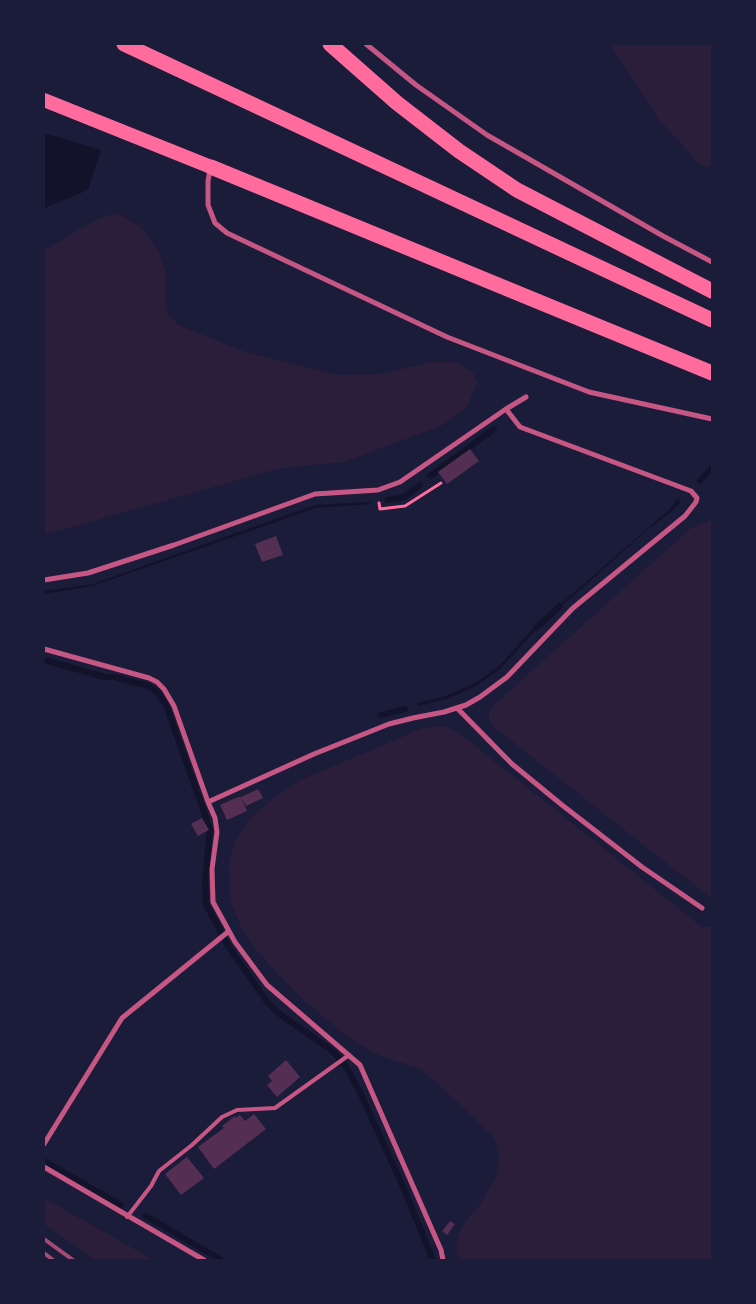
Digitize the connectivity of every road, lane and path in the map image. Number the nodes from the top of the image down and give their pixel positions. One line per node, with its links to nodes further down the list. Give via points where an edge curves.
1 (124, 44): 8 (highway)
2 (330, 44): 7 (highway, via 397,103 517,190)
3 (366, 44): 6 (street, via 416,85 488,135)
4 (44, 100): 5 (highway)
5 (211, 167): 9 (highway); 12 (street, via 208,205 215,223 227,233 447,337 589,392)
6 (712, 262)
7 (712, 291)
8 (712, 320)
9 (712, 373)
10 (526, 397): 11 (street)
11 (506, 409): 14 (street, via 400,482); 17 (street, via 520,427 691,491 697,498 685,516 573,608 507,677 480,697)
12 (712, 419)
13 (441, 483): 14 (path, via 405,506 380,509)
14 (378, 490): 15 (street, via 315,494 96,570)
15 (44, 580)
16 (44, 649): 18 (street, via 157,682 174,706)
17 (456, 708): 18 (street, via 389,724); 19 (street, via 512,764 562,805 642,867)
18 (208, 802): 20 (street, via 217,832 212,869 213,902)
19 (702, 908)
20 (229, 931): 21 (street, via 267,985); 22 (street, via 122,1018)
21 (349, 1055): 24 (lane, via 275,1108 237,1110 222,1117 159,1171); 26 (street, via 360,1066)
22 (44, 1144)
23 (44, 1167): 24 (street)
24 (127, 1217): 25 (street)
25 (204, 1260)
26 (443, 1260)

